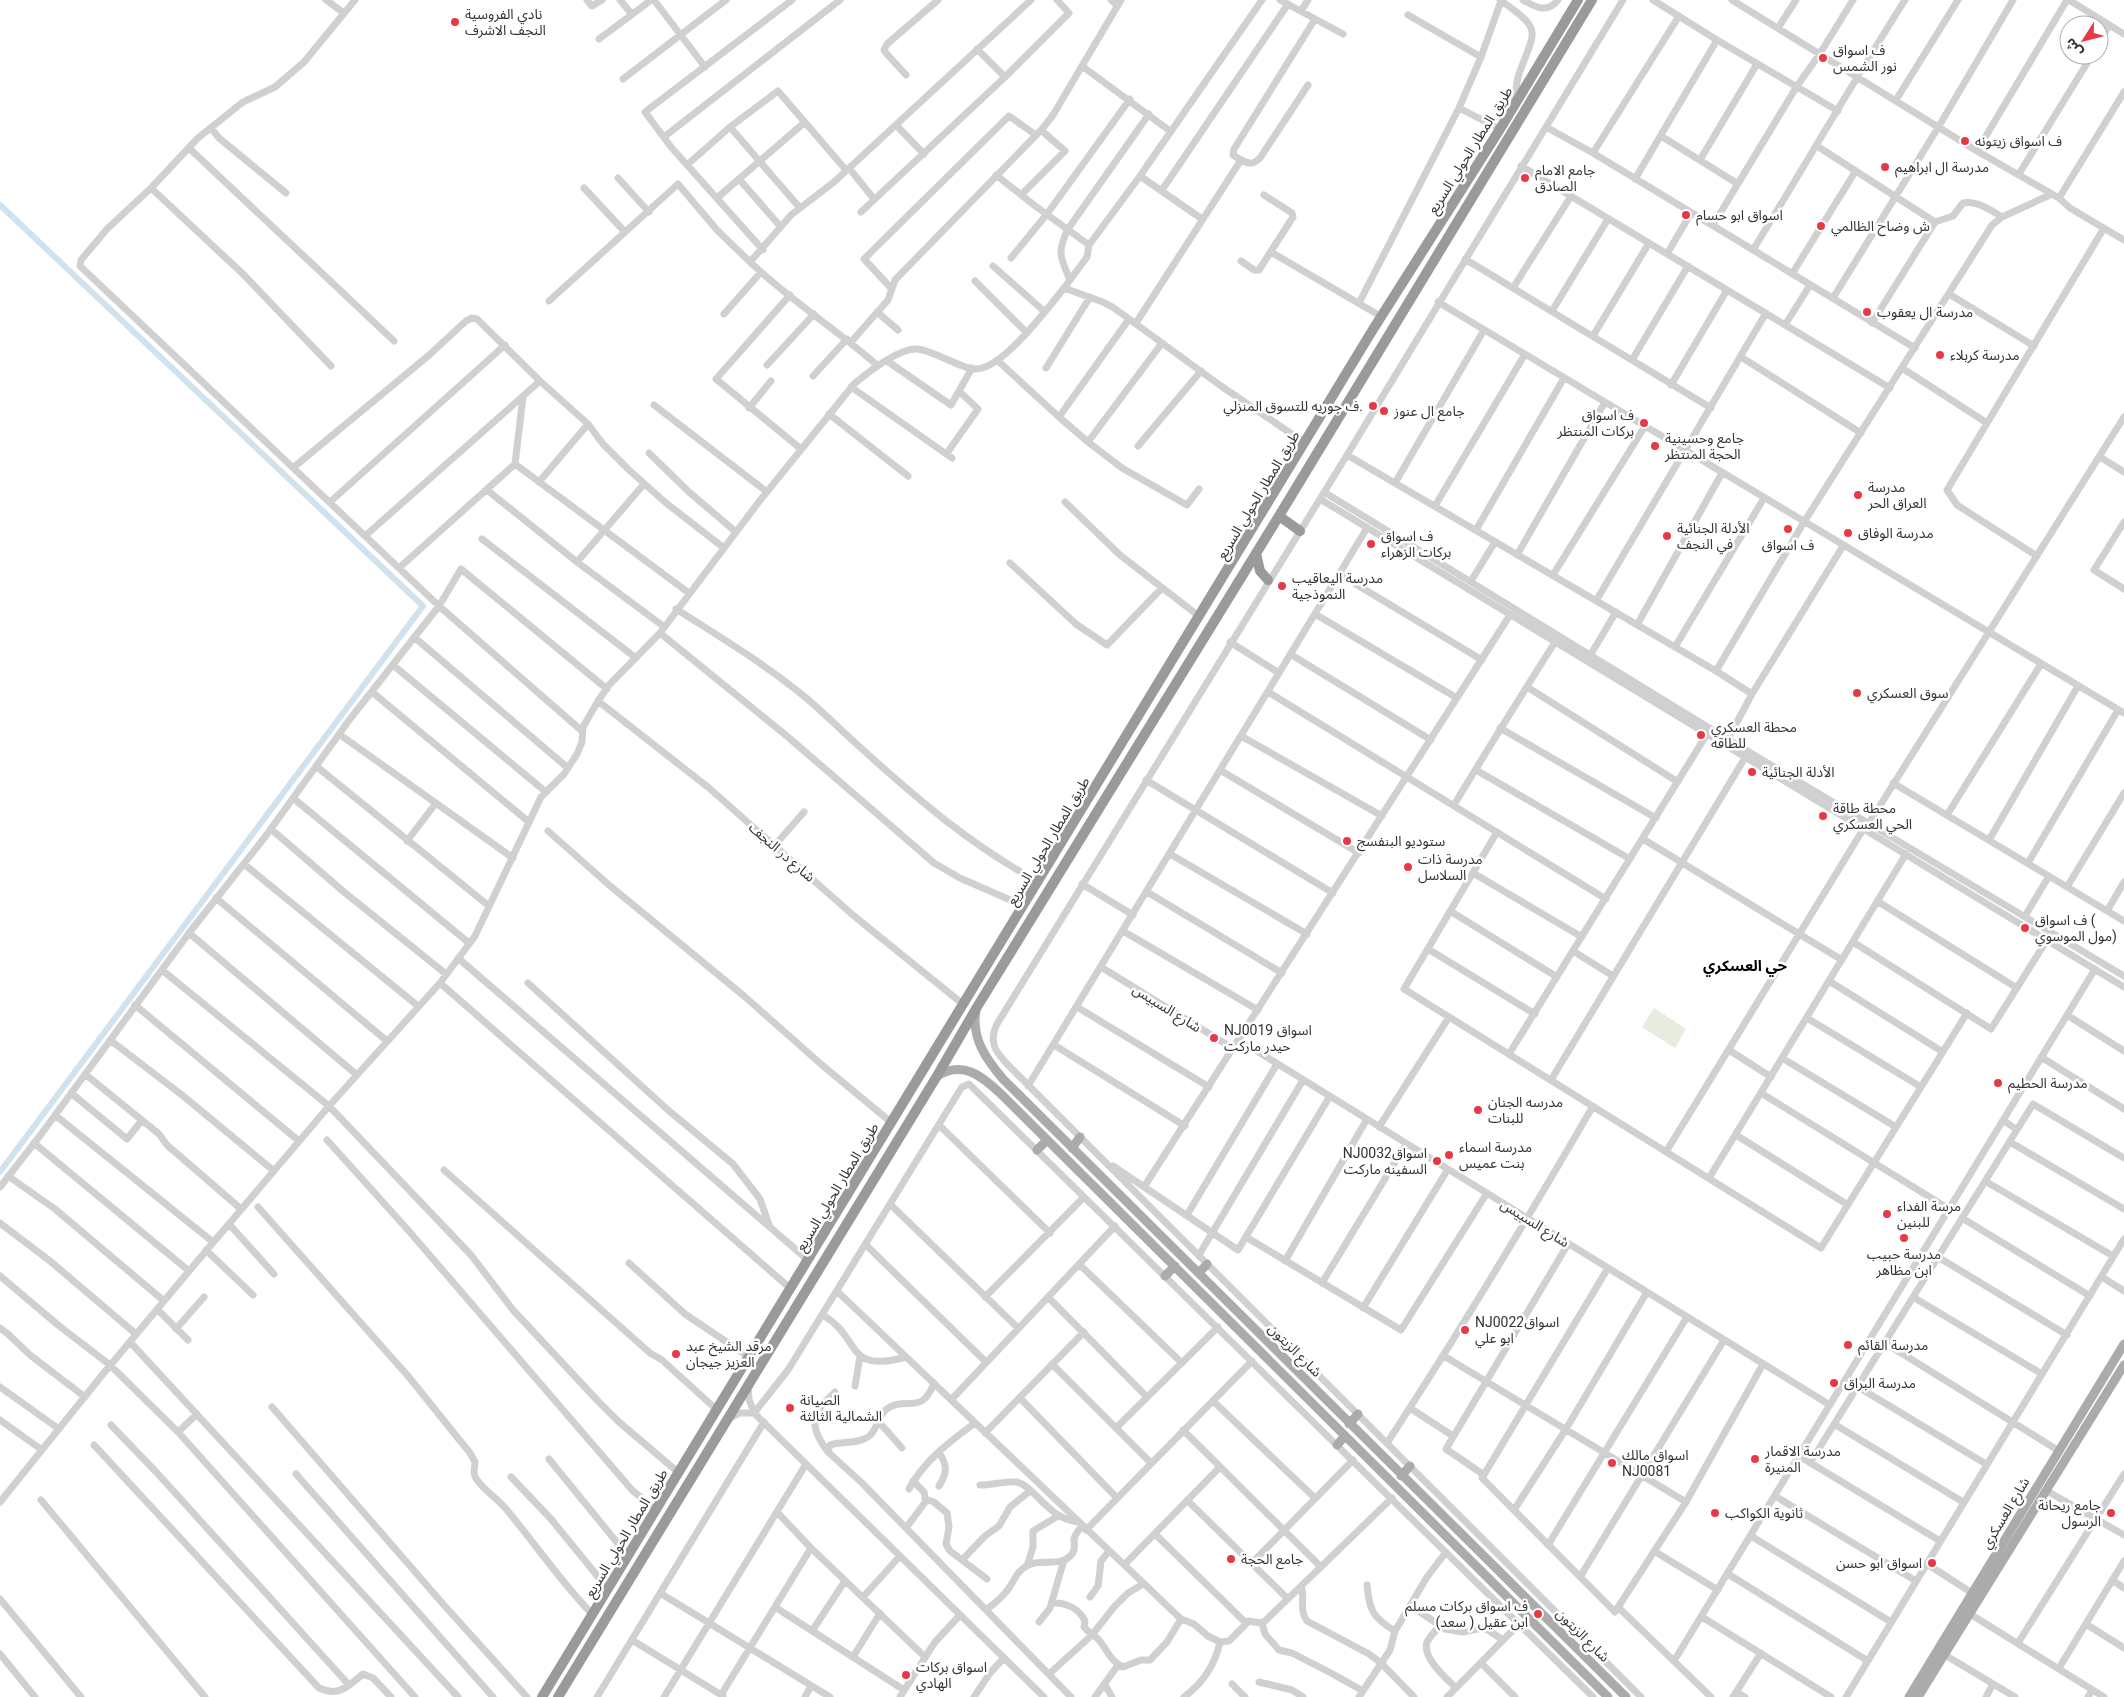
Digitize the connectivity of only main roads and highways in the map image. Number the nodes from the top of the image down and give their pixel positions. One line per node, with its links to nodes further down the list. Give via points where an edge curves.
1 (1578, 0): 3 (highway, طريق المطار الحولي السريع)
2 (1592, 0): 4 (highway, طريق المطار الحولي السريع)
3 (1372, 331): 4 (highway, via 1378,338); 5 (highway, طريق المطار الحولي السريع)
4 (1387, 340): 6 (highway, طريق المطار الحولي السريع)
5 (1356, 358): 6 (highway, via 1365,360); 35 (highway, طريق المطار الحولي السريع)
6 (1370, 367): 7 (highway, طريق المطار الحولي السريع)
7 (1279, 516): 8 (highway); 9 (highway, طريق المطار الحولي السريع)
8 (1300, 531)
9 (1256, 553): 10 (highway, via 1260,571); 11 (highway, طريق المطار الحولي السريع)
10 (1268, 580)
11 (977, 1007): 12 (highway, طريق المطار الحولي السريع); 13 (main road, شارع الزيتون, via 976,1034 982,1051)
12 (937, 1076): 14 (main road, شارع الزيتون, via 956,1069 971,1071); 36 (highway, طريق المطار الحولي السريع)
13 (1018, 1094): 14 (main road, via 1011,1096); 17 (main road, شارع الزيتون)
14 (1009, 1102): 16 (main road, شارع الزيتون)
15 (1080, 1137): 17 (main road)
16 (1047, 1140): 18 (main road); 20 (main road, شارع الزيتون)
17 (1072, 1148): 21 (main road, شارع الزيتون)
18 (1037, 1150)
19 (1207, 1264): 21 (main road)
20 (1175, 1266): 22 (main road); 24 (main road, شارع الزيتون)
21 (1199, 1273): 23 (main road, شارع الزيتون)
22 (1165, 1276)
23 (1261, 1335): 24 (main road, via 1261,1342); 26 (main road, شارع الزيتون)
24 (1254, 1344): 27 (main road, شارع الزيتون)
25 (2124, 1344): 39 (main road, شارع العسكري)
26 (1280, 1355): 27 (main road, via 1274,1357); 30 (main road, شارع الزيتون)
27 (1272, 1363): 31 (main road, شارع الزيتون)
28 (2124, 1365): 40 (main road, شارع العسكري)
29 (1358, 1414): 30 (main road)
30 (1349, 1424): 34 (main road, شارع الزيتون)
31 (1345, 1436): 32 (main road); 37 (main road, شارع الزيتون)
32 (1338, 1445)
33 (1410, 1466): 34 (main road)
34 (1402, 1476): 38 (main road, شارع الزيتون)
35 (542, 1697)
36 (558, 1697)
37 (1608, 1697)
38 (1626, 1697)
39 (1909, 1697)
40 (1918, 1697)

